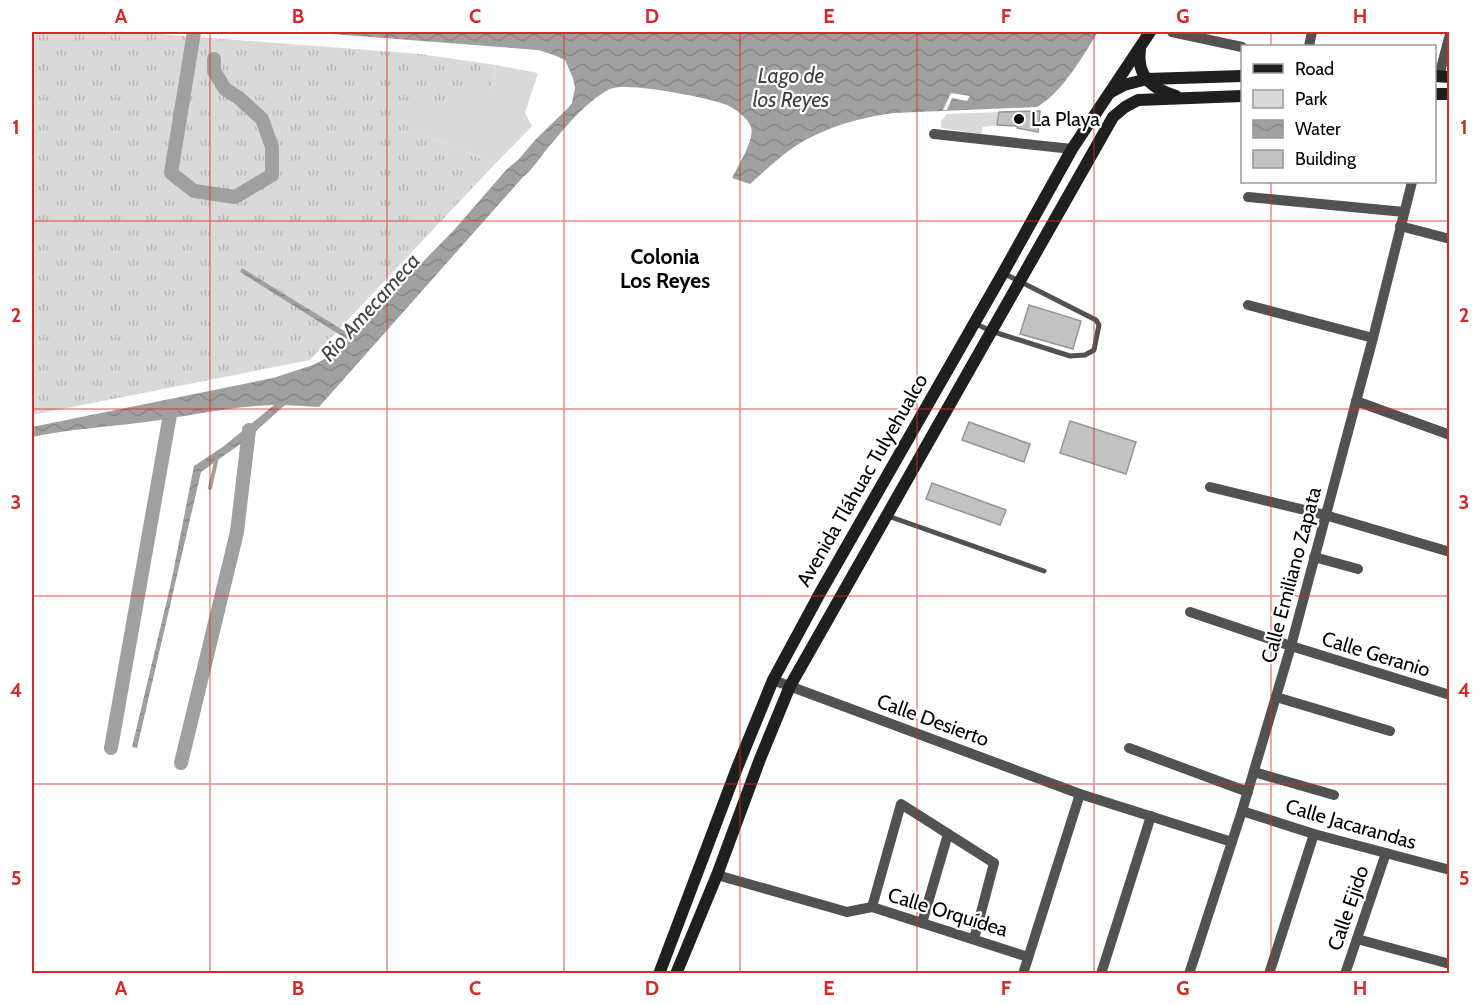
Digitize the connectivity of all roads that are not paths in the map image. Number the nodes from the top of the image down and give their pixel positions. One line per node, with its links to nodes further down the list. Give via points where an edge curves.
1 (1150, 32): 5 (main road, Avenida Tláhuac Tulyehualco)
2 (1172, 32): 4 (street)
3 (1449, 34): 7 (street)
4 (1241, 47)
5 (1140, 48): 8 (main road, via 1138,61); 9 (main road, Avenida Tláhuac Tulyehualco)
6 (1241, 76): 8 (main road)
7 (1441, 76)
8 (1147, 79): 9 (main road); 11 (main road)
9 (1110, 92): 13 (main road, Avenida Tláhuac Tulyehualco)
10 (1241, 96): 11 (main road)
11 (1182, 98): 20 (main road, Avenida Tláhuac Tulyehualco, via 1138,100 1113,117)
12 (934, 134): 13 (street)
13 (1072, 149): 19 (main road, Avenida Tláhuac Tulyehualco)
14 (1412, 183): 16 (street, Calle Emiliano Zapata)
15 (1248, 197): 16 (street)
16 (1404, 212): 17 (street, Calle Emiliano Zapata)
17 (1400, 226): 18 (street); 24 (street, Calle Emiliano Zapata)
18 (1449, 239)
19 (1003, 273): 20 (lane); 22 (main road, Avenida Tláhuac Tulyehualco)
20 (1020, 282): 23 (main road, Avenida Tláhuac Tulyehualco); 23 (lane, via 1096,320 1100,325 1094,350 1070,356)
21 (1248, 305): 24 (street)
22 (974, 323): 23 (lane); 28 (main road, Avenida Tláhuac Tulyehualco)
23 (991, 331): 29 (main road, Avenida Tláhuac Tulyehualco)
24 (1372, 338): 25 (street, Calle Emiliano Zapata)
25 (1356, 401): 26 (street); 30 (street, Calle Emiliano Zapata)
26 (1449, 435)
27 (1210, 487): 30 (street)
28 (868, 508): 29 (main road); 35 (main road, Avenida Tláhuac Tulyehualco)
29 (886, 515): 34 (lane); 36 (main road, Avenida Tláhuac Tulyehualco)
30 (1325, 515): 31 (street); 32 (street, Calle Emiliano Zapata)
31 (1449, 552)
32 (1314, 557): 33 (street); 38 (street, Calle Emiliano Zapata)
33 (1358, 569)
34 (1044, 571)
35 (820, 593): 36 (main road); 39 (main road, Avenida Tláhuac Tulyehualco)
36 (837, 603): 40 (main road, Avenida Tláhuac Tulyehualco)
37 (1190, 612): 38 (street, Calle Geranio)
38 (1291, 646): 41 (street, Calle Geranio); 42 (street, Calle Emiliano Zapata)
39 (773, 680): 40 (street, Calle Desierto); 44 (main road, Avenida Tláhuac Tulyehualco)
40 (790, 686): 45 (main road, Avenida Tláhuac Tulyehualco); 49 (street, Calle Desierto)
41 (1449, 695)
42 (1276, 697): 43 (street); 47 (street, Calle Emiliano Zapata)
43 (1389, 731)
44 (751, 733): 45 (main road); 51 (main road, Avenida Tláhuac Tulyehualco)
45 (768, 740): 53 (main road, Avenida Tláhuac Tulyehualco)
46 (1129, 748): 48 (street)
47 (1254, 772): 48 (street, Calle Emiliano Zapata); 50 (street)
48 (1248, 792): 52 (street, Calle Emiliano Zapata)
49 (1080, 794): 54 (street, Calle Desierto); 65 (street)
50 (1334, 795)
51 (723, 807): 53 (main road); 67 (main road, Avenida Tláhuac Tulyehualco)
52 (1242, 811): 56 (street, Calle Jacarandas); 57 (street, Calle Emiliano Zapata)
53 (740, 813): 60 (main road, Avenida Tláhuac Tulyehualco)
54 (1151, 816): 57 (street, Calle Desierto); 70 (street)
55 (948, 834): 61 (street, via 901,804); 62 (street); 63 (street, via 994,863)
56 (1314, 834): 58 (street, Calle Jacarandas); 72 (street)
57 (1232, 842): 71 (street, Calle Emiliano Zapata)
58 (1386, 853): 59 (street, Calle Jacarandas); 64 (street, Calle Ejido)
59 (1449, 870)
60 (717, 875): 61 (street, Calle Orquídea, via 847,912); 68 (main road, Avenida Tláhuac Tulyehualco)
61 (872, 908): 62 (street, Calle Orquídea)
62 (922, 923): 63 (street, Calle Orquídea)
63 (974, 939): 65 (street, Calle Orquídea)
64 (1356, 939): 66 (street); 73 (street, Calle Ejido)
65 (1028, 957): 69 (street)
66 (1449, 964)
67 (659, 974)
68 (676, 974)
69 (1023, 974)
70 (1101, 974)
71 (1189, 974)
72 (1269, 974)
73 (1345, 974)

